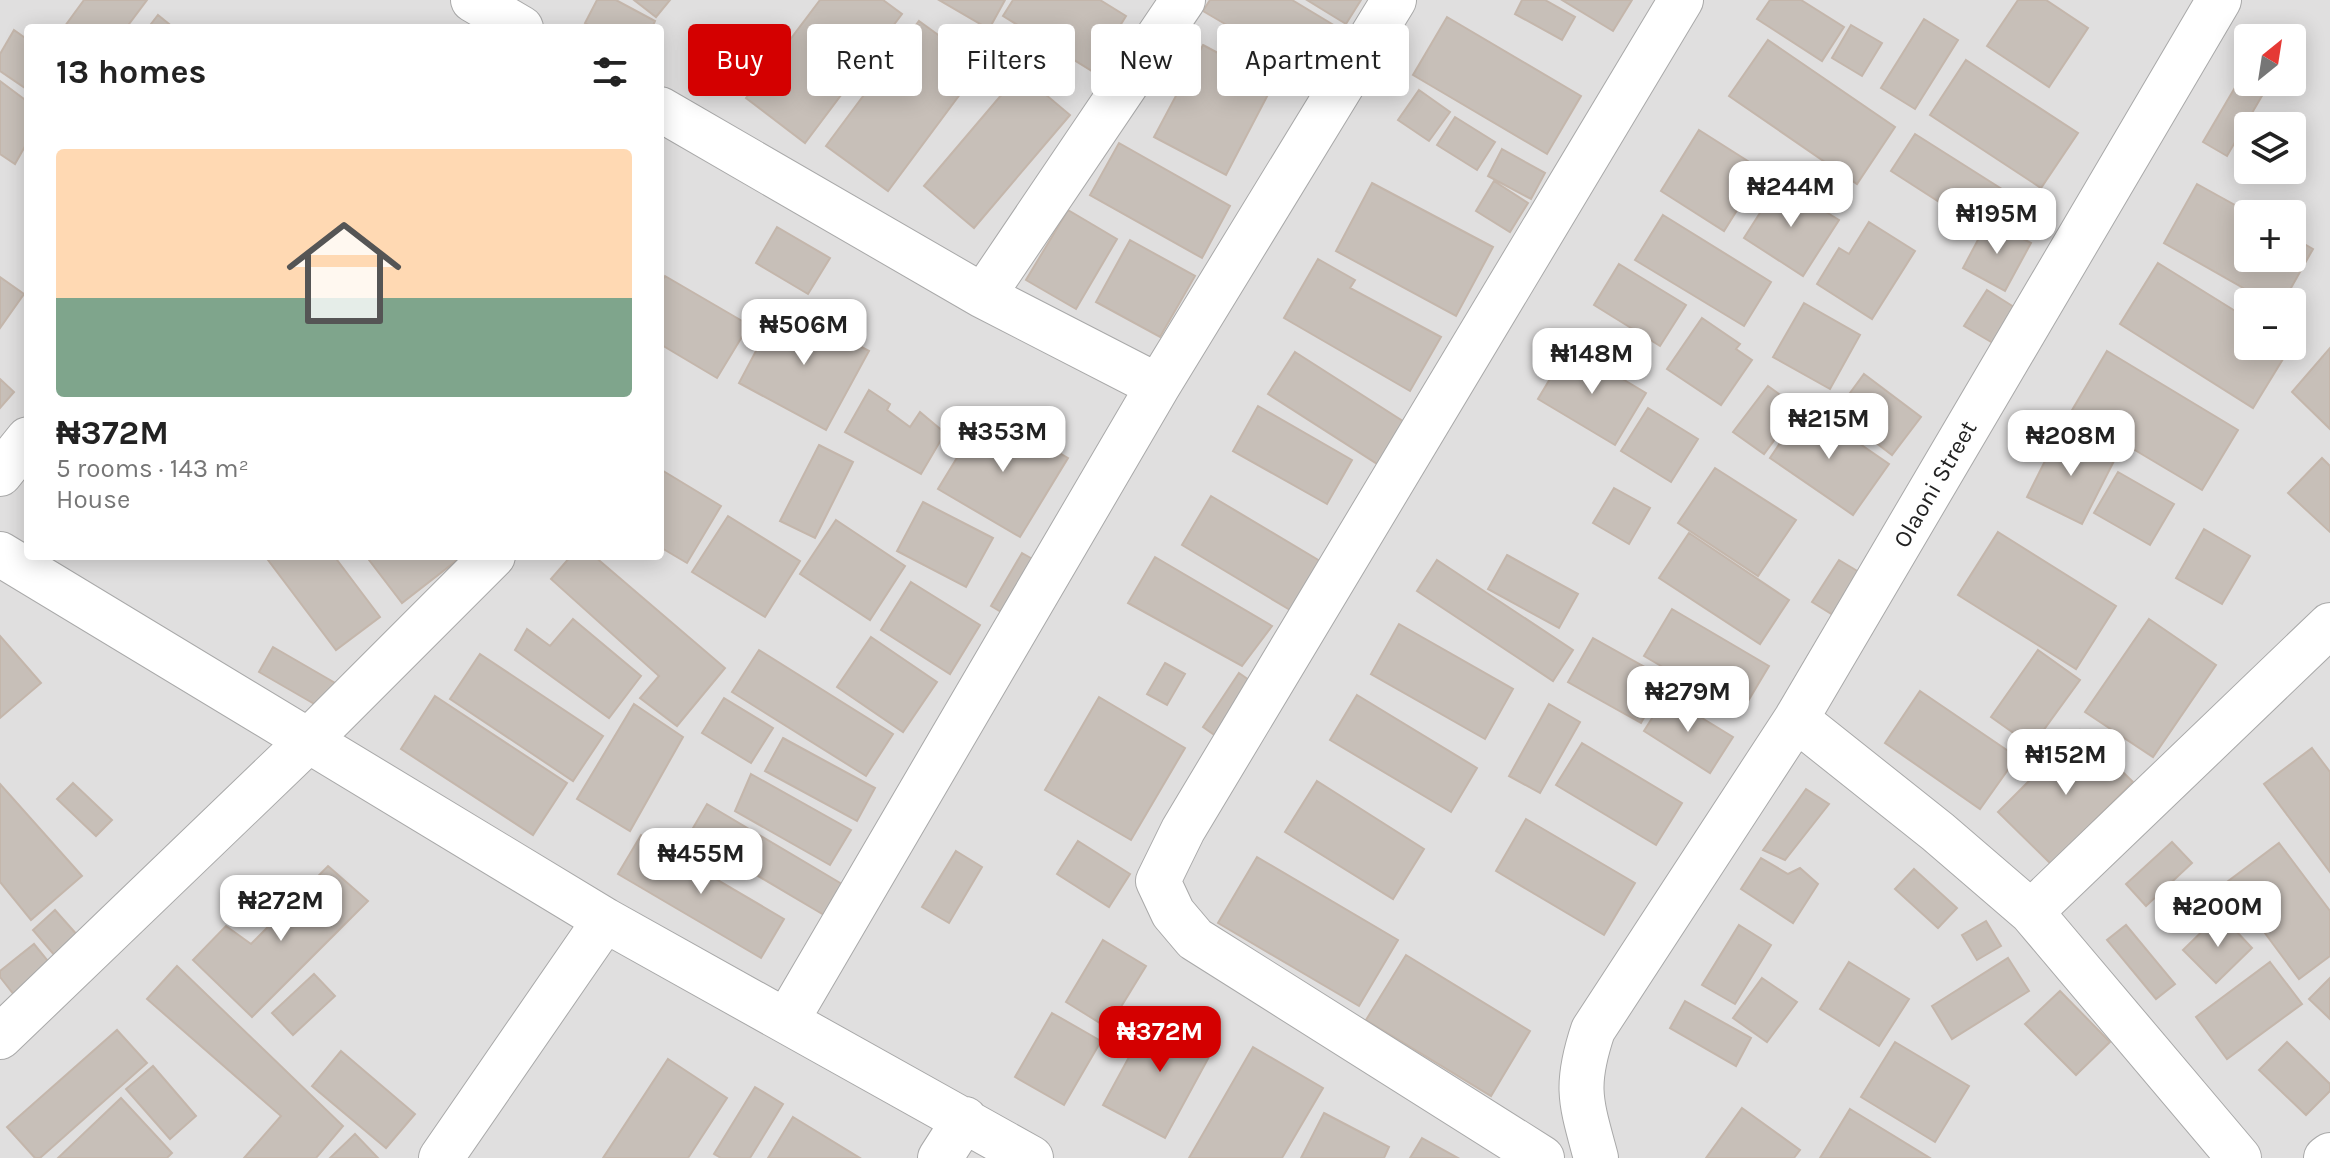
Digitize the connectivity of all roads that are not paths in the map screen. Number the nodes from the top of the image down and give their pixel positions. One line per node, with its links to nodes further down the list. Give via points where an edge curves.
1 (473, 0): 6 (street)
2 (1183, 0): 8 (street)
3 (1394, 0): 9 (street)
4 (1681, 0): 25 (street, via 1183,830 1158,881 1173,913 1195,939)
5 (2219, 0): 15 (street, Olaoni Street)
6 (514, 24)
7 (664, 111): 8 (street)
8 (983, 296): 9 (street)
9 (1158, 386): 19 (street)
10 (24, 444): 11 (street)
11 (0, 474)
12 (0, 554): 16 (street)
13 (489, 560): 16 (street)
14 (2330, 625): 17 (street)
15 (1796, 719): 17 (street); 26 (street, Olaoni Street, via 1593,1030 1580,1068 1581,1104)
16 (309, 740): 18 (street); 20 (street)
17 (2031, 912): 27 (street)
18 (605, 920): 19 (street); 22 (street)
19 (787, 1020): 21 (street)
20 (0, 1037)
21 (965, 1119): 23 (street); 24 (street)
22 (441, 1158)
23 (940, 1158)
24 (1031, 1158)
25 (1542, 1158)
26 (1596, 1158)
27 (2239, 1158)

